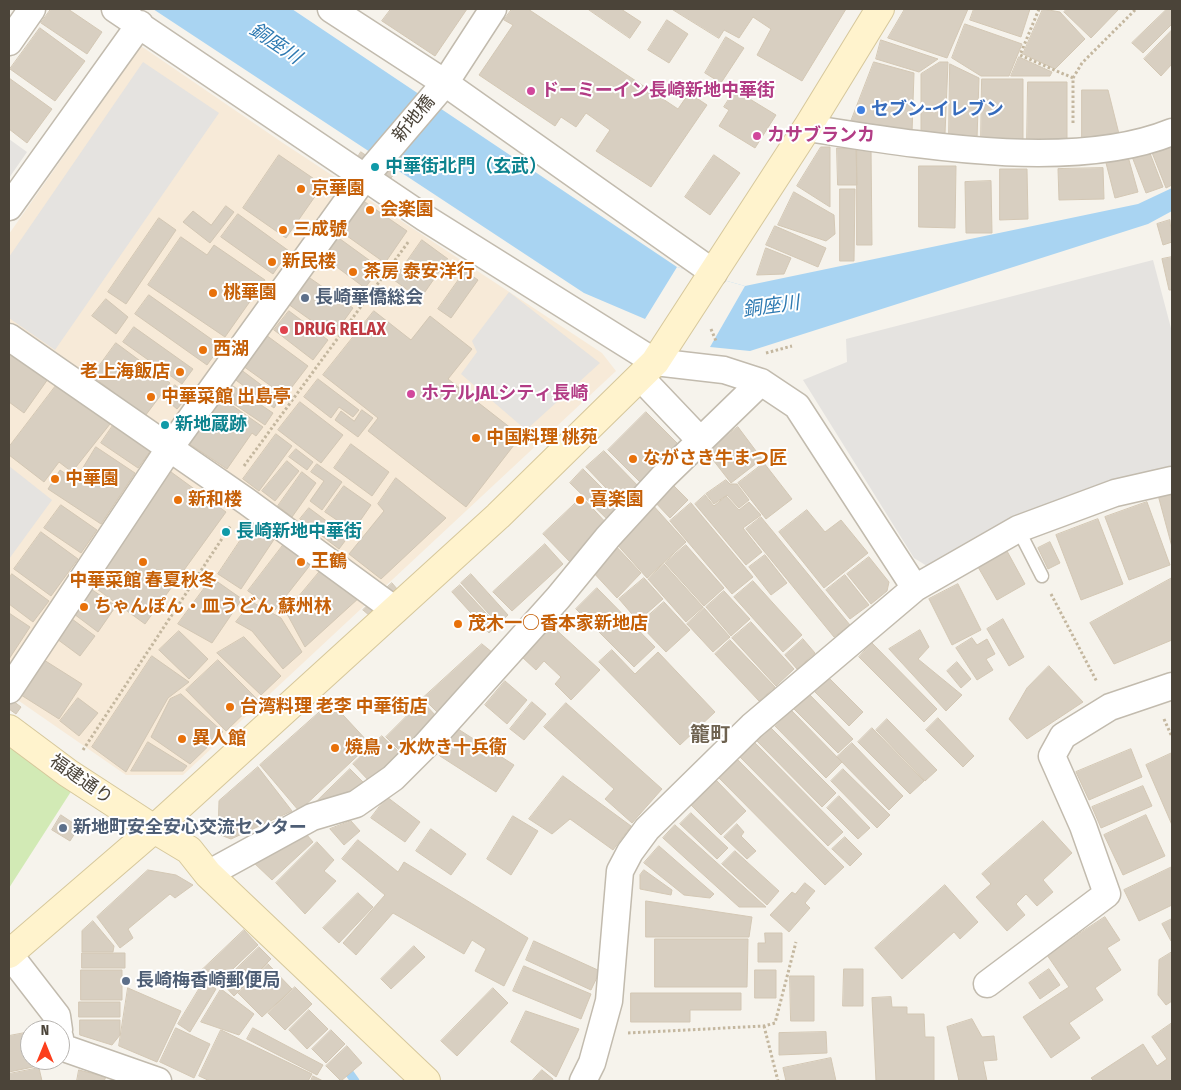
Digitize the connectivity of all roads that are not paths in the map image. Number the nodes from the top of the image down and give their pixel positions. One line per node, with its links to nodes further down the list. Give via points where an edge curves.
1 (32, 9): 7 (street)
2 (115, 9): 6 (street)
3 (330, 9): 8 (street)
4 (493, 9): 8 (street, 新地橋)
5 (880, 9): 9 (street)
6 (140, 24): 11 (street); 12 (street)
7 (9, 42)
8 (445, 83): 11 (street, 新地橋); 13 (street)
9 (807, 128): 10 (street, via 906,143 990,151 1074,152 1145,143); 13 (street)
10 (1172, 132)
11 (372, 169): 15 (street, via 425,218); 18 (street, 新地橋)
12 (9, 207)
13 (714, 273): 15 (street)
14 (9, 337): 18 (street)
15 (648, 370): 16 (street, via 724,370); 17 (street); 23 (street, via 498,516)
16 (761, 382): 17 (street); 22 (street, via 796,406)
17 (700, 440): 28 (street, via 614,530 558,598 393,778 356,804 312,817)
18 (169, 449): 23 (street); 25 (street, 新地橋)
19 (1172, 480): 20 (street, via 1115,493)
20 (1018, 529): 21 (lane); 22 (street)
21 (1042, 576)
22 (915, 588): 35 (street, via 752,726 647,830 630,852 620,871 609,1001 592,1063)
23 (395, 610): 27 (street)
24 (1172, 686): 30 (street, via 1110,707 1063,736 1052,756 1083,826 1107,894)
25 (9, 690)
26 (9, 729): 27 (street, 福建通り)
27 (154, 830): 28 (street, 福建通り, via 189,850); 29 (street)
28 (208, 874): 34 (street, 福建通り)
29 (9, 954): 31 (street)
30 (987, 984)
31 (58, 1020)
32 (70, 1050): 33 (street)
33 (158, 1081)
34 (426, 1081)
35 (583, 1081)

